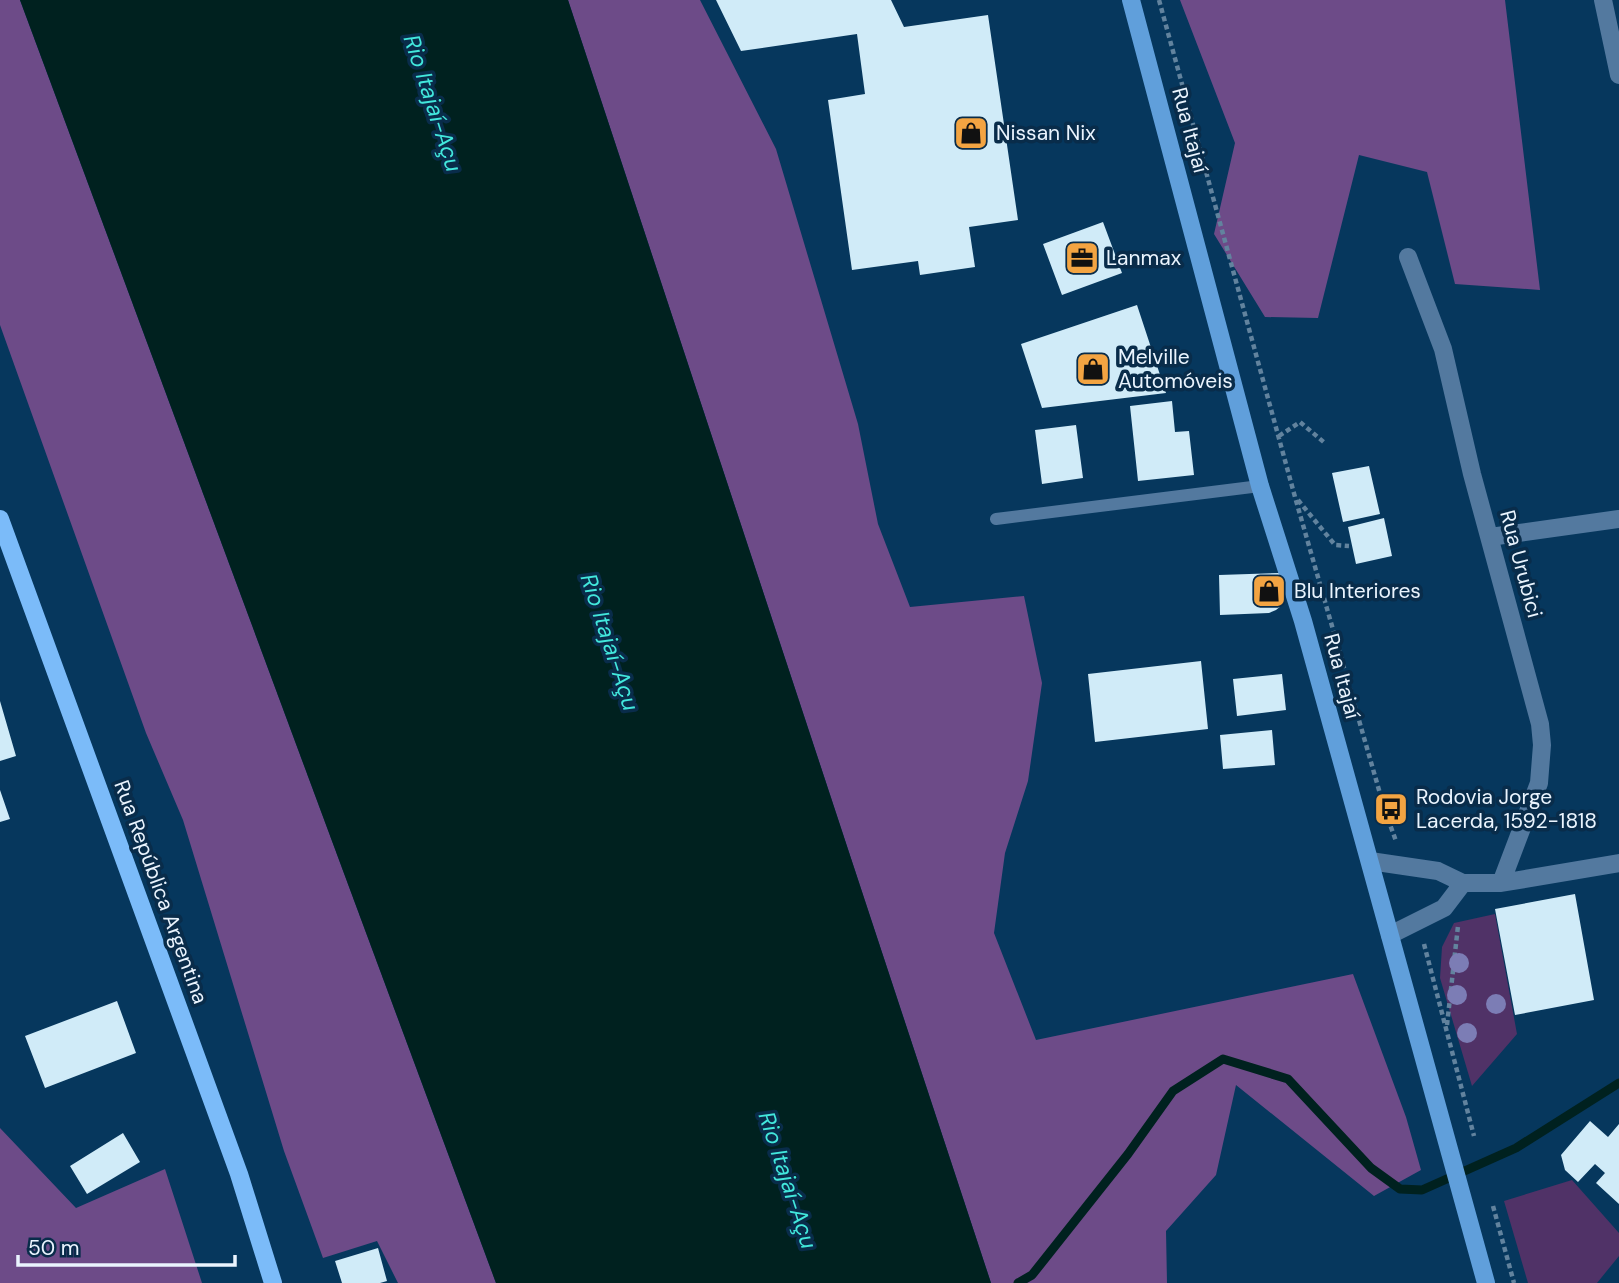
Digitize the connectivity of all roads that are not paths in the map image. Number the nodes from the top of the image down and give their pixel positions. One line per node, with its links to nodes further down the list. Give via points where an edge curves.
1 (1131, 0): 5 (main road, Rua Itajaí)
2 (1604, 0): 3 (street)
3 (1619, 75)
4 (1408, 257): 9 (street, Rua Urubici, via 1443,349)
5 (1260, 486): 7 (lane); 10 (main road, Rua Itajaí)
6 (0, 519): 15 (main road, Rua República Argentina, via 234,1161)
7 (996, 519)
8 (1619, 519): 9 (street)
9 (1490, 537): 13 (street, Rua Urubici, via 1540,723 1542,746 1539,783)
10 (1370, 861): 12 (street, via 1438,871); 14 (main road, Rua Itajaí)
11 (1619, 863): 13 (street)
12 (1463, 883): 13 (street); 14 (street, via 1444,908)
13 (1501, 883)
14 (1390, 935): 16 (main road, Rua Itajaí)
15 (273, 1283)
16 (1486, 1283)

